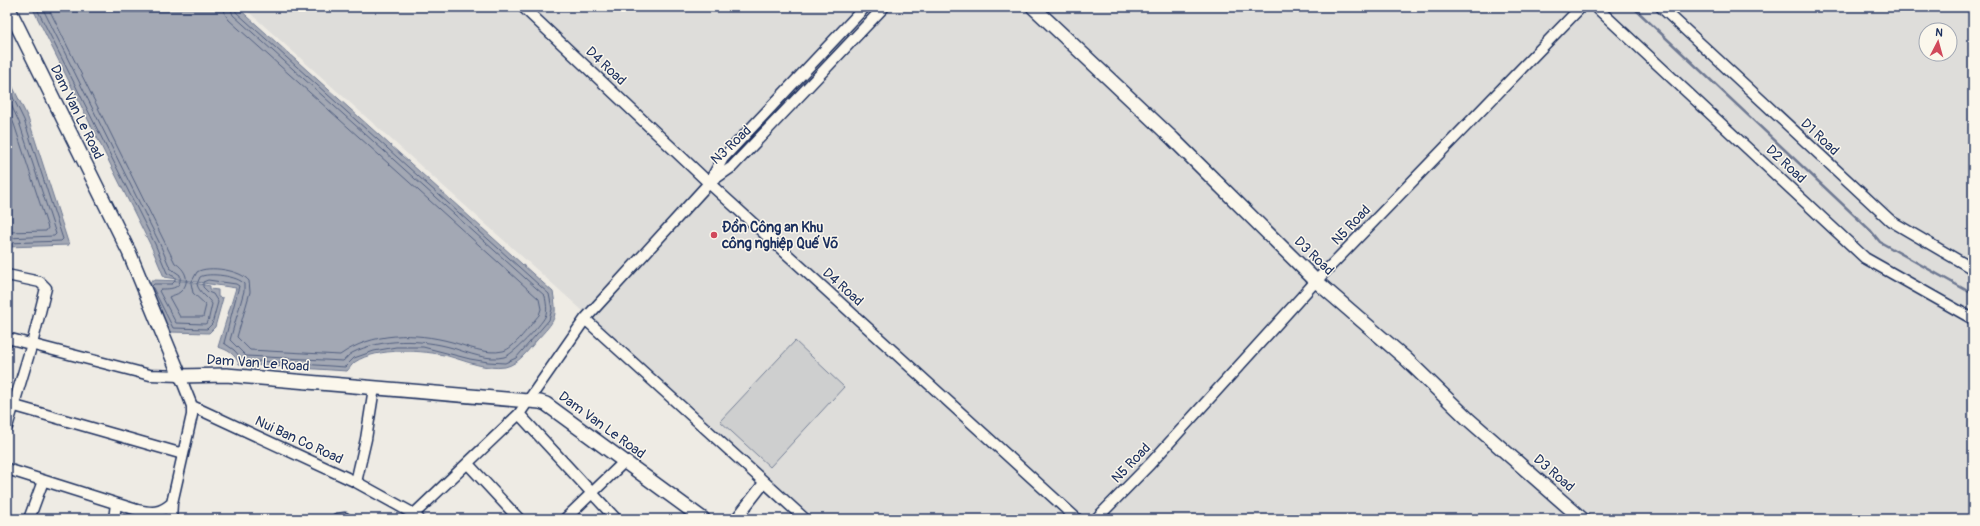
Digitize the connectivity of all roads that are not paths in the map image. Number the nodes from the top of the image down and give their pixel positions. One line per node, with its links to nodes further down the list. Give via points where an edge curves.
1 (8, 7): 17 (main road, Dam Van Le Road, via 129,252)
2 (523, 7): 9 (street, D4 Road)
3 (865, 7): 9 (street, N3 Road, via 722,158)
4 (884, 7): 9 (street, N3 Road, via 732,167)
5 (1033, 7): 12 (main road, D3 Road, via 1173,139)
6 (1581, 7): 12 (street, N5 Road)
7 (1596, 7): 14 (street, D2 Road, via 1865,258)
8 (1661, 7): 10 (street, D1 Road, via 1891,221)
9 (709, 183): 13 (street); 44 (street, D4 Road)
10 (1973, 269)
11 (7, 275): 16 (street, via 40,282 46,288)
12 (1316, 281): 45 (street, N5 Road, via 1150,464); 46 (main road, D3 Road)
13 (585, 319): 19 (street); 30 (street)
14 (1973, 319)
15 (7, 338): 16 (street)
16 (32, 344): 17 (street, via 150,375); 20 (street)
17 (180, 376): 18 (main road, Dam Van Le Road, via 226,375); 21 (street)
18 (374, 388): 19 (main road, Dam Van Le Road); 29 (street)
19 (529, 400): 22 (street); 25 (main road, Dam Van Le Road, via 546,404)
20 (10, 405): 23 (street); 24 (street)
21 (192, 406): 24 (street); 29 (street, Nui Ban Co Road)
22 (519, 414): 26 (street); 31 (street)
23 (7, 427)
24 (183, 454): 33 (street)
25 (624, 462): 31 (street); 41 (main road, Dam Van Le Road)
26 (468, 464): 34 (street); 38 (street)
27 (7, 469): 28 (street)
28 (43, 481): 32 (street); 36 (street)
29 (356, 482): 34 (street, Nui Ban Co Road)
30 (764, 483): 42 (street); 43 (street)
31 (591, 494): 39 (street); 40 (street)
32 (116, 504): 33 (street, via 148,512 163,511); 37 (street)
33 (172, 504): 35 (street)
34 (417, 516)
35 (174, 518)
36 (30, 519)
37 (114, 519)
38 (519, 519)
39 (565, 519)
40 (616, 519)
41 (703, 519)
42 (736, 519)
43 (805, 519)
44 (1077, 519)
45 (1096, 519)
46 (1582, 519)

